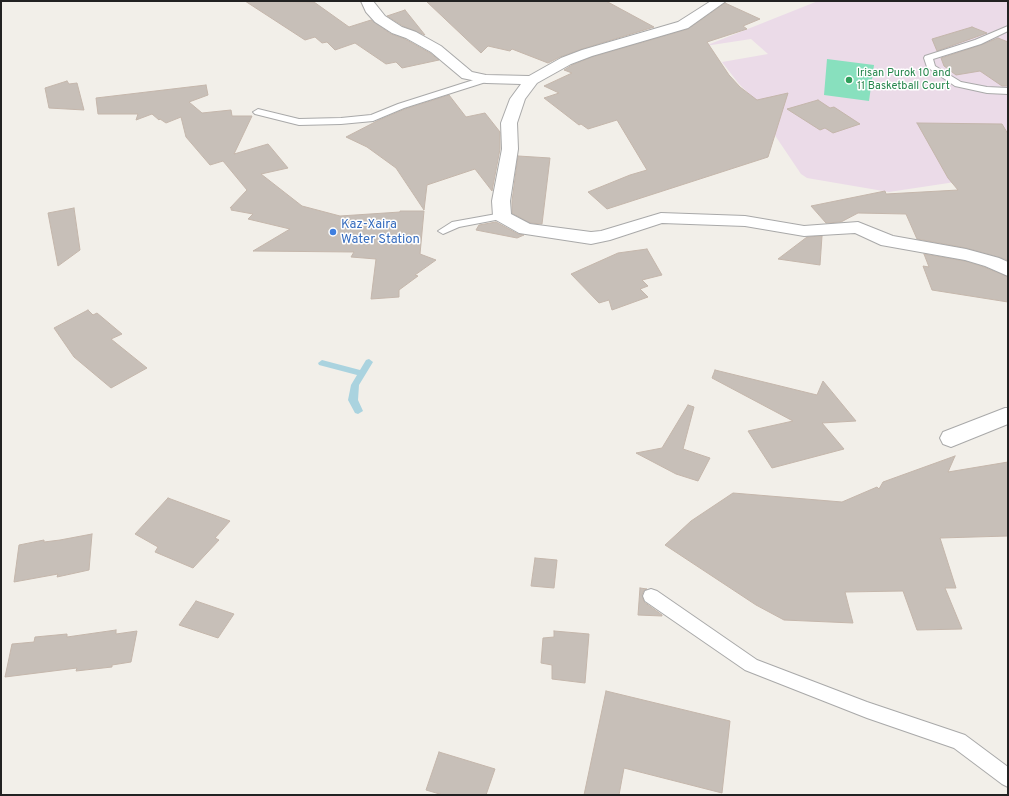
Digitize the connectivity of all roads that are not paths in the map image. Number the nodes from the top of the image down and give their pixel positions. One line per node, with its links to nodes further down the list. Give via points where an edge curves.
1 (367, 1): 4 (street, via 371,9 387,24 436,49 467,74)
2 (720, 1): 5 (street, via 683,25 587,53 566,61)
3 (1008, 28): 6 (lane, via 978,42 928,58 931,67 958,84)
4 (486, 79): 5 (street); 7 (lane, via 401,106 373,118 341,122 298,122)
5 (532, 80): 8 (street, via 518,99 509,123 510,149 501,201)
6 (1008, 91)
7 (258, 112)
8 (502, 216): 9 (lane, via 456,224); 10 (street, via 524,229 591,238 661,218 745,221 804,231 858,227 888,241 966,254)
9 (443, 231)
10 (1008, 270)
11 (1008, 416): 12 (street)
12 (951, 438)
13 (651, 596): 14 (lane, via 751,665 867,710 959,741)
14 (1008, 778)

